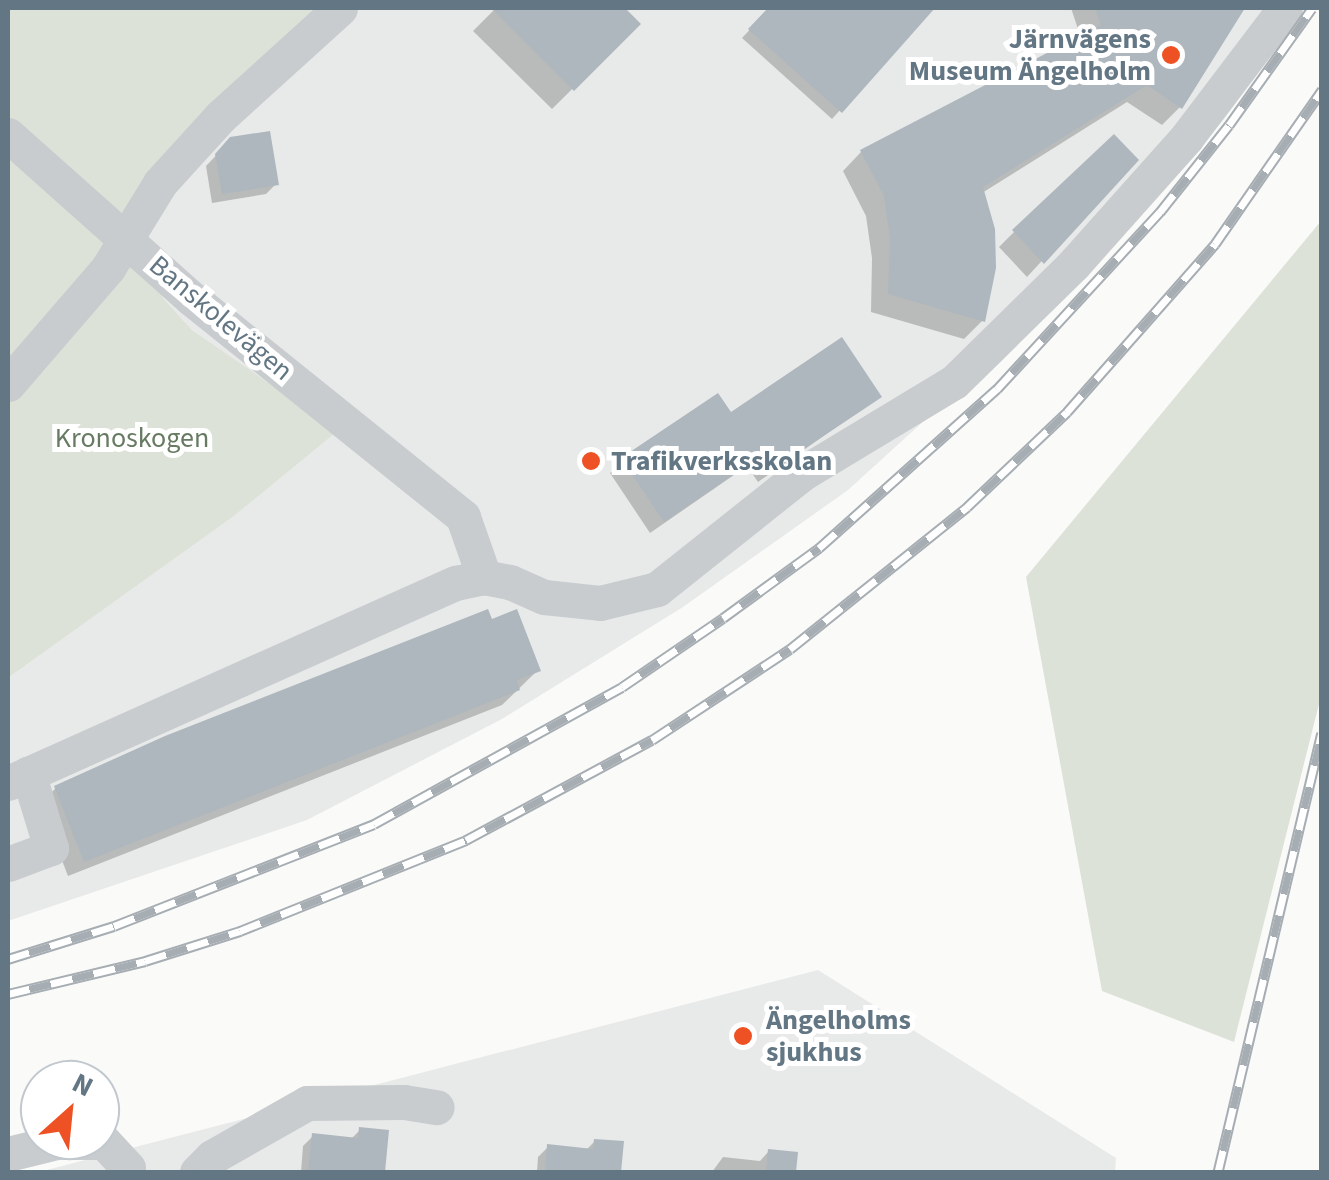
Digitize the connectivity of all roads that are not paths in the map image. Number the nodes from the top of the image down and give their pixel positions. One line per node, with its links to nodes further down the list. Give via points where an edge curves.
1 (340, 8): 4 (street, Banskolevägen, via 220,117 160,184)
2 (1286, 8): 6 (street, via 1124,208 954,382 802,473 657,589 600,603 544,597)
3 (8, 134): 4 (street)
4 (128, 238): 5 (street); 6 (street, Banskolevägen, via 191,298 463,517)
5 (8, 384)
6 (484, 577): 7 (street, via 456,583)
7 (18, 778): 8 (street, via 51,848)
8 (8, 864)
9 (438, 1107): 12 (street, via 306,1103)
10 (8, 1154): 11 (street, via 56,1142 104,1142)
11 (127, 1172)
12 (197, 1172)

